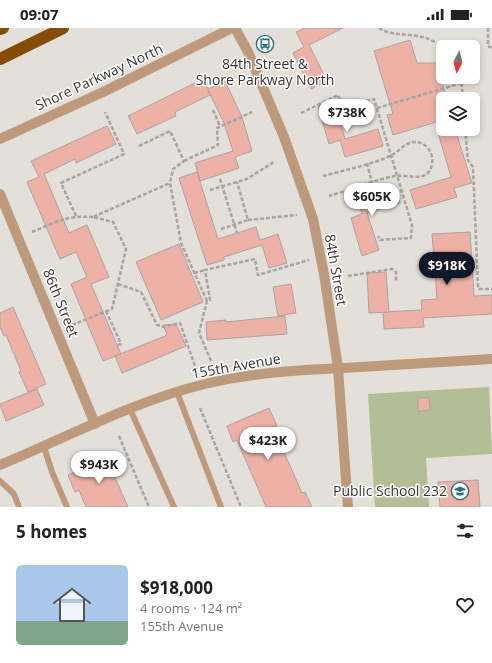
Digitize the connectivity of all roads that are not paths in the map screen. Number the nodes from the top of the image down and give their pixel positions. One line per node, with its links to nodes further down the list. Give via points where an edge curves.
1 (3, 28): 4 (highway)
2 (62, 28): 5 (highway)
3 (233, 28): 6 (street, Shore Parkway North, via 104,92); 9 (street, 84th Street, via 248,52 284,137 313,220)
4 (0, 29)
5 (0, 59)
6 (0, 139)
7 (0, 194): 12 (street, 86th Street)
8 (492, 359): 9 (street, 155th Avenue)
9 (338, 368): 10 (street, 155th Avenue, via 247,376); 20 (street, 84th Street)
10 (177, 392): 11 (street, 155th Avenue); 19 (lane)
11 (130, 409): 12 (street, 155th Avenue); 18 (lane)
12 (95, 424): 13 (street, 155th Avenue)
13 (44, 447): 14 (street, 155th Avenue); 17 (lane)
14 (0, 465)
15 (0, 481): 16 (lane, via 14,494)
16 (19, 507)
17 (67, 507)
18 (174, 507)
19 (221, 507)
20 (348, 507)

